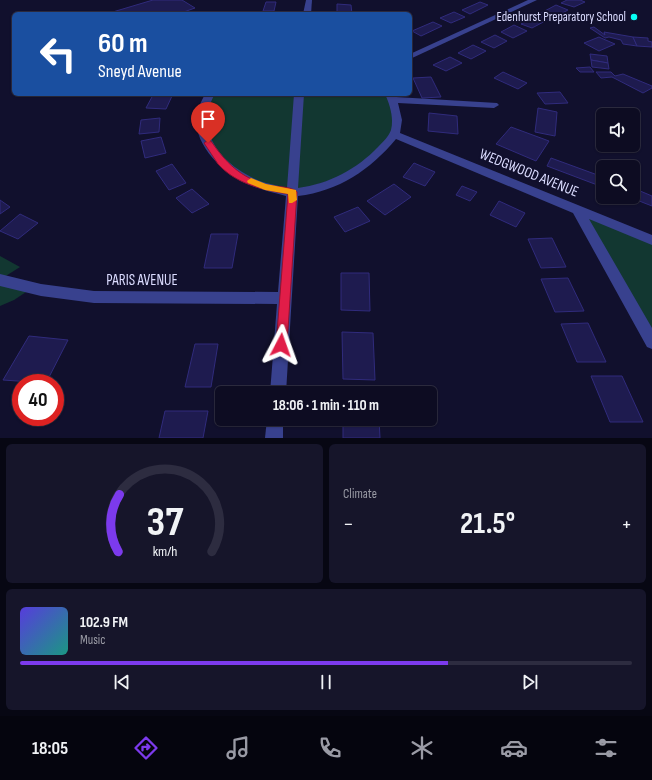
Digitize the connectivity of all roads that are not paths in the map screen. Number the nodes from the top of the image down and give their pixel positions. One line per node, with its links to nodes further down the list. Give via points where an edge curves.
1 (309, 0): 3 (street)
2 (534, 0): 4 (street)
3 (307, 12)
4 (412, 56)
5 (209, 96): 10 (street, via 203,105 201,123 208,143 221,162 236,175 265,187)
6 (299, 96): 10 (street)
7 (392, 97): 8 (street); 9 (street, via 397,112)
8 (494, 105)
9 (394, 134): 10 (street, via 376,157 356,172 330,185); 11 (street, WEDGWOOD AVENUE)
10 (293, 192): 14 (street)
11 (578, 210): 12 (street, WEDGWOOD AVENUE); 15 (street)
12 (652, 240)
13 (0, 280): 14 (street, PARIS AVENUE, via 41,290 94,297)
14 (285, 298): 16 (street)
15 (652, 342)
16 (279, 386)
17 (275, 426): 18 (street)
18 (274, 438)

